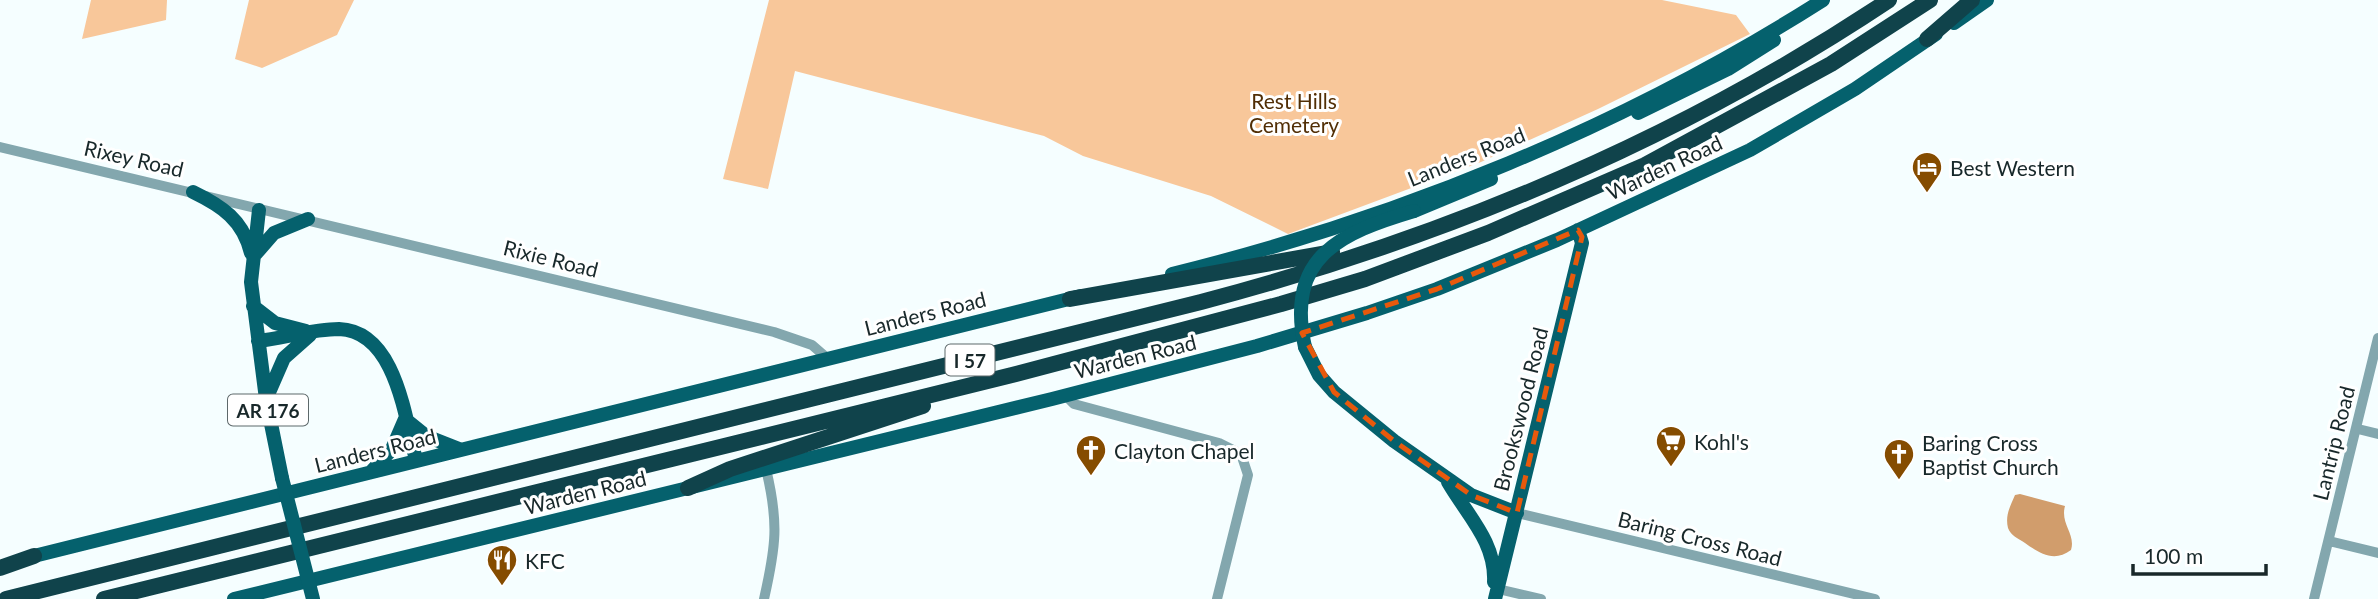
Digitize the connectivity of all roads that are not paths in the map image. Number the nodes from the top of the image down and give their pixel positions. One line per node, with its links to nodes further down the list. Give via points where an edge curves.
1 (1823, 0): 6 (main road, Landers Road)
2 (1889, 0): 13 (highway, I 57, via 1798,57 1652,136 1520,197)
3 (1930, 0): 21 (highway, I 57, via 1831,64 1706,134 1488,233 1388,271 1281,304)
4 (1972, 0): 7 (highway)
5 (1987, 0): 7 (main road, Warden Road)
6 (1803, 13): 15 (main road, Landers Road, via 1643,101 1517,159 1298,239); 31 (main road, bridge, via 1772,42 1660,104 1414,211 1363,226 1338,239 1317,261 1305,286 1300,321 1319,375 1334,392)
7 (1927, 39): 12 (main road, Warden Road, via 1855,89 1749,150)
8 (0, 147): 9 (street, Rixey Road)
9 (192, 192): 10 (street, Rixey Road); 14 (main road, via 229,213 247,239)
10 (259, 210): 11 (street, Rixie Road); 14 (main road)
11 (308, 219): 14 (main road, via 274,233); 20 (street, Rixie Road, via 774,332 812,345)
12 (1578, 230): 22 (main road, Warden Road, via 1437,289 1346,320); 33 (main road, Brookswood Road, via 1582,243)
13 (1386, 247): 15 (highway, via 1354,246); 40 (highway, I 57, via 1181,307)
14 (252, 258): 16 (main road)
15 (1070, 299): 20 (main road, Landers Road)
16 (253, 306): 17 (main road, via 275,323); 19 (main road)
17 (314, 333): 19 (main road); 23 (main road, via 284,358); 24 (main road, via 353,332 378,348 394,377)
18 (2378, 338): 25 (street, Lantrip Road)
19 (258, 341): 23 (main road, AR 176)
20 (827, 358): 27 (main road, Landers Road)
21 (1012, 375): 32 (highway, via 730,469); 41 (highway, I 57)
22 (1065, 395): 29 (main road, Warden Road); 45 (street, via 1074,404 1219,443 1241,454 1248,475)
23 (266, 399): 43 (main road, AR 176, bridge)
24 (405, 419): 27 (main road, via 426,436); 28 (main road); 30 (main road, via 392,449)
25 (2358, 429): 26 (street); 34 (street, Lantrip Road)
26 (2378, 434)
27 (461, 450): 28 (main road, Landers Road)
28 (416, 460): 30 (main road, Landers Road)
29 (766, 470): 32 (main road, Warden Road); 44 (street, via 776,510 776,538)
30 (370, 472): 36 (main road, Landers Road)
31 (1446, 478): 33 (main road, via 1471,495); 38 (main road, via 1488,542)
32 (688, 488): 39 (main road, Warden Road)
33 (1517, 513): 38 (main road, Brookswood Road); 47 (street, Baring Cross Road)
34 (2329, 541): 35 (street); 48 (street, Lantrip Road)
35 (2378, 552)
36 (34, 556): 37 (highway)
37 (0, 567)
38 (1496, 596): 46 (street)
39 (252, 597): 42 (main road, Warden Road)
40 (6, 599)
41 (104, 599)
42 (234, 599)
43 (313, 599)
44 (764, 599)
45 (1217, 599)
46 (1541, 599)
47 (1875, 599)
48 (2314, 599)

